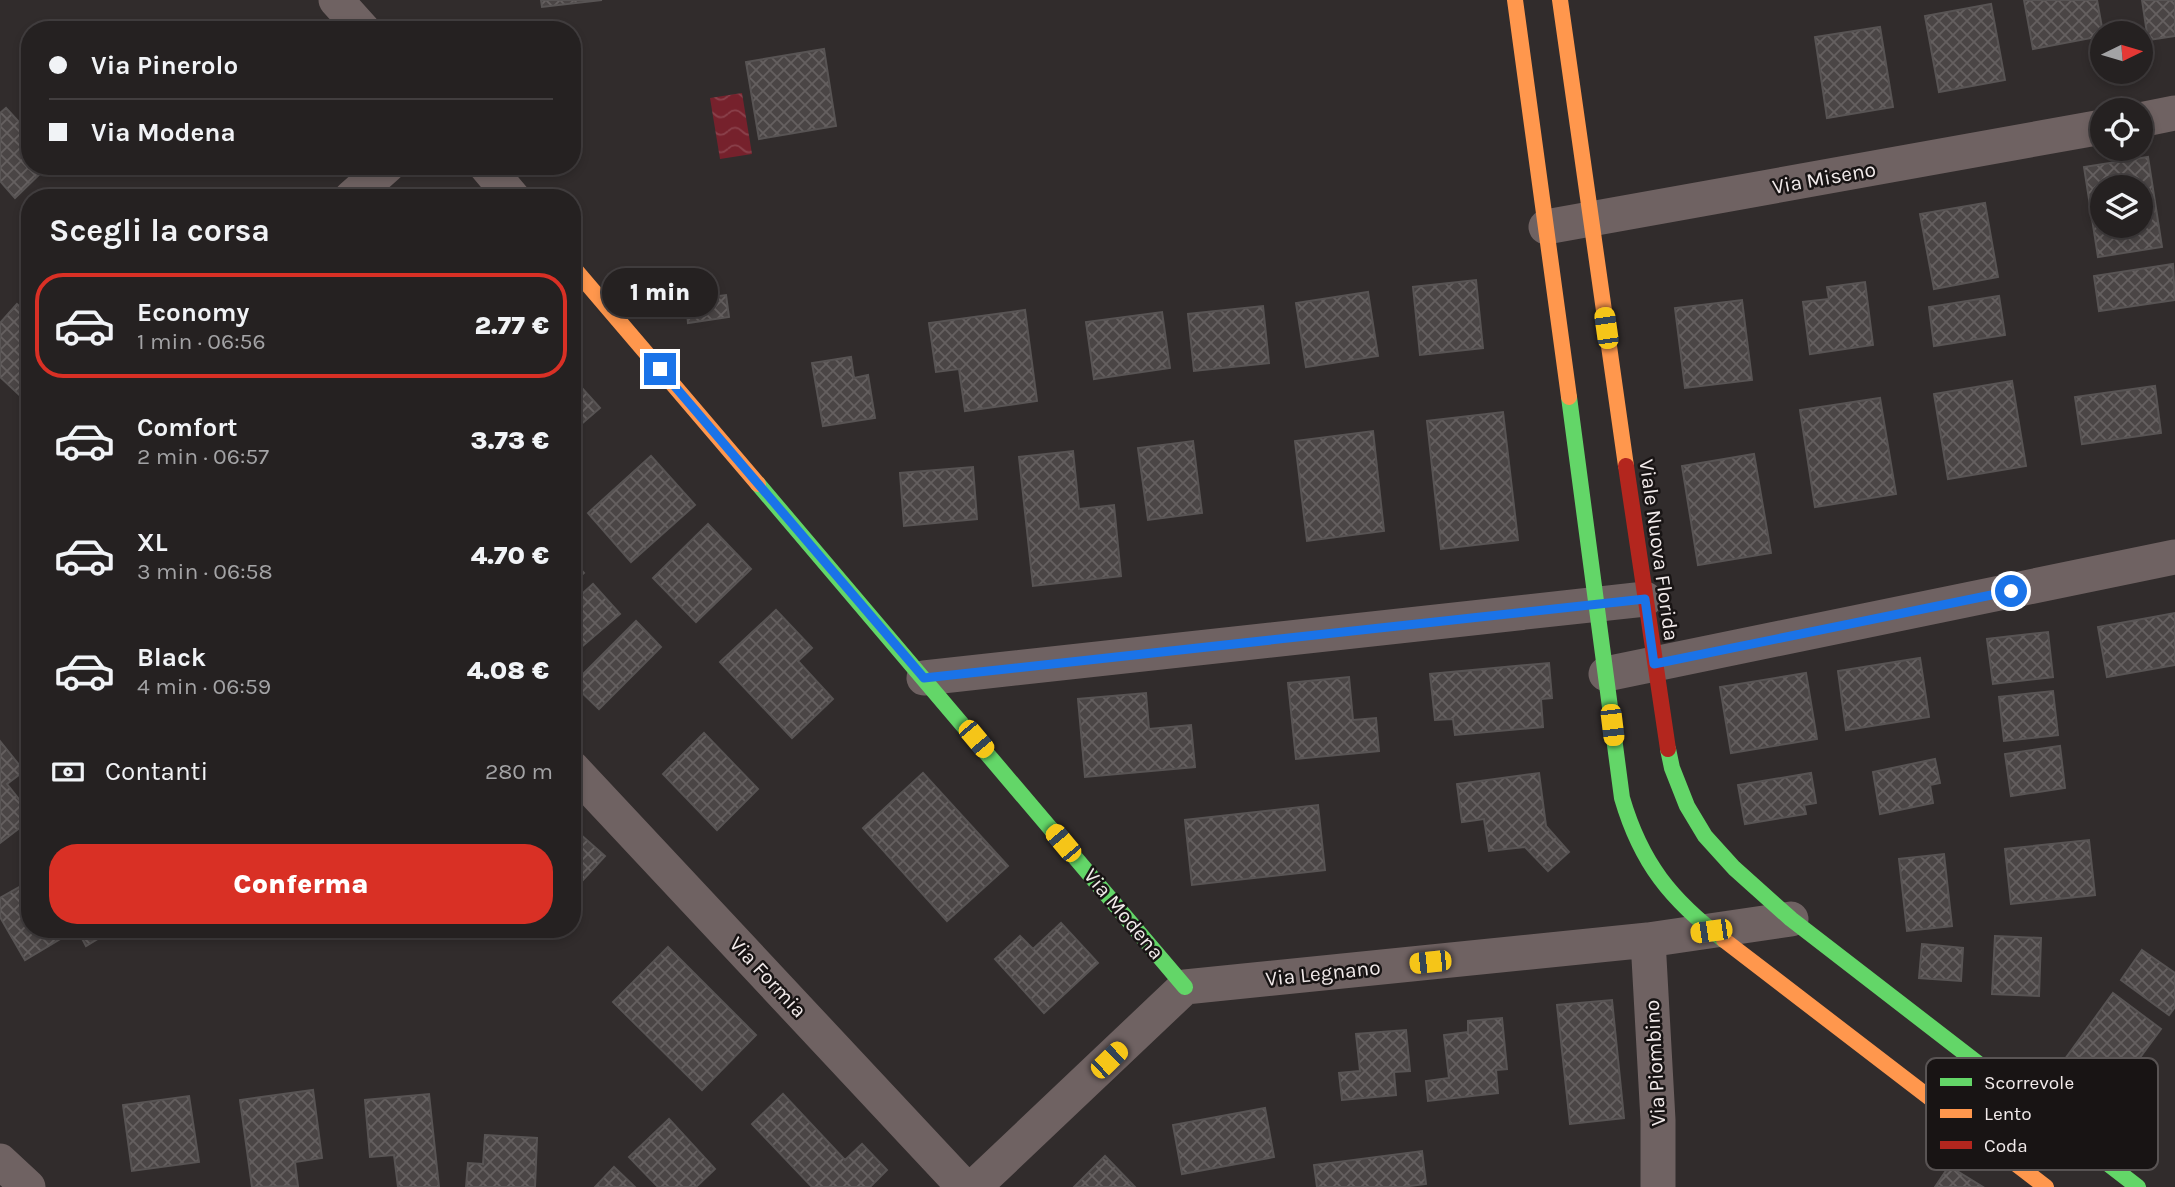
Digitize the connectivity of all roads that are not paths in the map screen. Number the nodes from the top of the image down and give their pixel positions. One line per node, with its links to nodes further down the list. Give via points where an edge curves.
1 (336, 0): 4 (street)
2 (1514, 0): 13 (street)
3 (1560, 0): 12 (street, Viale Nuova Florida)
4 (355, 21)
5 (2175, 113): 6 (street)
6 (2153, 117)
7 (2090, 129): 12 (street, Via Miseno)
8 (377, 175): 10 (street)
9 (494, 175): 11 (street)
10 (361, 189)
11 (505, 189)
12 (1590, 220): 13 (street, Via Miseno); 16 (street, Viale Nuova Florida)
13 (1546, 227): 17 (street)
14 (581, 278): 20 (street, Via Modena)
15 (2175, 557): 18 (street)
16 (1645, 599): 17 (street); 18 (street, Viale Nuova Florida)
17 (1596, 605): 19 (street); 20 (street)
18 (1654, 664): 19 (street); 22 (street, Viale Nuova Florida, via 1666,743 1687,806 1719,853)
19 (1606, 674): 23 (street, via 1618,777 1631,830 1657,876)
20 (924, 678): 25 (street, Via Modena)
21 (581, 778): 32 (street, Via Formia)
22 (1791, 919): 23 (street, Via Legnano); 26 (street, Viale Nuova Florida)
23 (1711, 931): 24 (street, Via Legnano); 27 (street)
24 (1648, 940): 25 (street, Via Legnano); 34 (street, Via Piombino)
25 (1185, 987): 33 (street)
26 (1971, 1058)
27 (1926, 1095)
28 (0, 1161): 31 (street)
29 (2024, 1170): 35 (street)
30 (2116, 1170): 36 (street, Viale Nuova Florida)
31 (28, 1187)
32 (964, 1187)
33 (974, 1187)
34 (1658, 1187)
35 (2046, 1187)
36 (2138, 1187)

